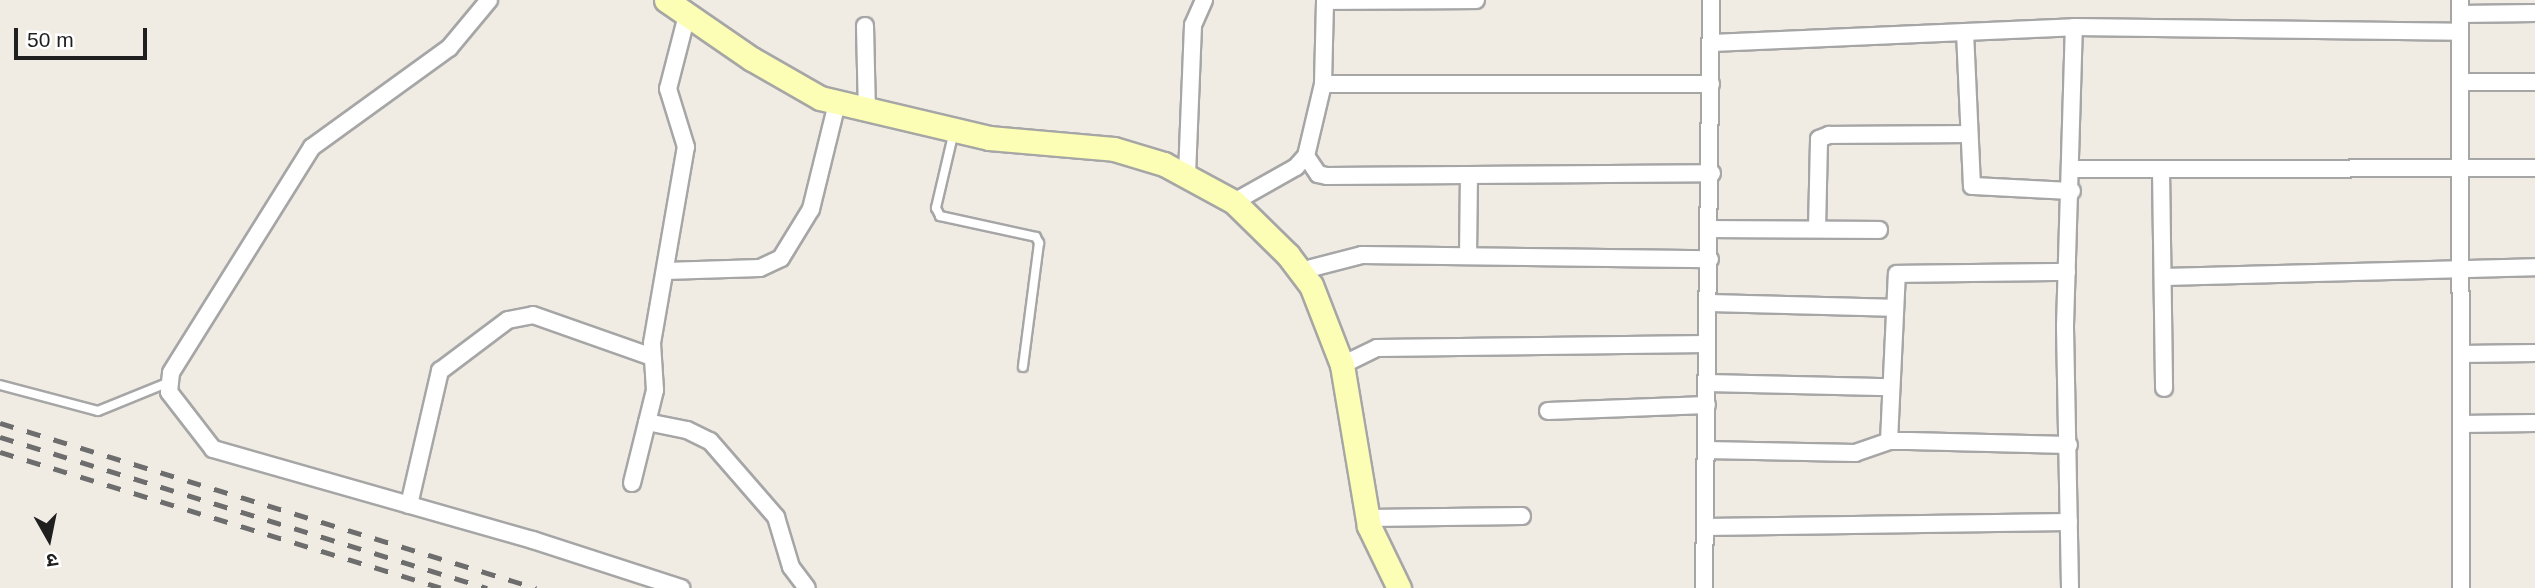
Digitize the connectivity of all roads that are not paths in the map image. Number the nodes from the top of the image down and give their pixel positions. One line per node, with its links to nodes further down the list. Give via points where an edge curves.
1 (489, 0): 52 (street, via 449,48 312,148)
2 (666, 0): 9 (main road)
3 (1205, 0): 29 (street, via 1193,24)
4 (1325, 0): 5 (street); 17 (street)
5 (1476, 0)
6 (1711, 0): 14 (street)
7 (2460, 7): 8 (street); 13 (street)
8 (2535, 13)
9 (687, 15): 19 (main road, via 752,59); 40 (street, via 668,89 687,138)
10 (865, 26): 20 (street)
11 (2074, 27): 12 (street); 13 (street); 25 (street)
12 (1965, 32): 14 (street); 22 (street)
13 (2460, 32): 15 (street)
14 (1712, 43): 18 (street)
15 (2460, 82): 16 (street); 27 (street)
16 (2535, 82)
17 (1323, 84): 18 (street); 23 (street)
18 (1711, 84): 28 (street)
19 (837, 103): 20 (main road); 40 (street, via 811,209 781,258 760,268)
20 (867, 112): 21 (main road)
21 (954, 131): 29 (main road, via 1038,145 1114,149); 51 (lane, via 936,208 940,216 1036,237 1040,243)
22 (1967, 134): 31 (street, via 1970,178 1978,189); 34 (street, via 1829,135 1819,139)
23 (1306, 156): 30 (street, via 1318,174 1327,176); 32 (street, via 1296,167)
24 (2535, 168): 27 (street)
25 (2071, 169): 26 (street); 31 (street)
26 (2161, 169): 27 (street); 43 (street)
27 (2460, 169): 39 (street)
28 (1712, 173): 30 (street); 33 (street)
29 (1187, 175): 32 (main road)
30 (1469, 175): 36 (street)
31 (2072, 191): 42 (street)
32 (1234, 202): 41 (main road)
33 (1710, 229): 34 (street); 37 (street)
34 (1817, 229): 35 (street)
35 (1879, 230)
36 (1468, 256): 37 (street); 41 (street, via 1362,255)
37 (1710, 259): 44 (street)
38 (2535, 267): 39 (street)
39 (2461, 270): 43 (street); 48 (street)
40 (665, 271): 49 (street)
41 (1300, 271): 50 (main road, via 1311,285)
42 (2067, 272): 45 (street, via 1906,271 1897,274); 63 (street)
43 (2163, 277): 56 (street)
44 (1708, 303): 45 (street); 46 (street)
45 (1893, 308): 55 (street)
46 (1707, 344): 50 (street, via 1377,348); 53 (street)
47 (2535, 353): 48 (street)
48 (2461, 354): 61 (street)
49 (652, 357): 59 (street, via 655,390); 66 (street, via 533,315 508,320 440,371)
50 (1342, 365): 68 (main road)
51 (1023, 368)
52 (167, 383): 54 (lane, via 98,411); 66 (street, via 213,449)
53 (1707, 383): 55 (street); 57 (street)
54 (0, 384)
55 (1890, 387): 62 (street)
56 (2164, 388)
57 (1706, 405): 58 (street); 64 (street)
58 (1548, 411)
59 (647, 422): 65 (street); 72 (street, via 687,430 710,441 776,517 791,567)
60 (2535, 423): 61 (street)
61 (2461, 424): 76 (street)
62 (1889, 442): 63 (street); 64 (street, via 1855,453)
63 (2068, 445): 69 (street)
64 (1706, 450): 70 (street)
65 (632, 483)
66 (409, 505): 71 (street)
67 (1522, 516): 68 (street)
68 (1368, 518): 73 (main road, via 1386,569)
69 (2069, 522): 70 (street); 75 (street)
70 (1705, 527): 74 (street)
71 (681, 588)
72 (807, 588)
73 (1399, 588)
74 (1704, 588)
75 (2070, 588)
76 (2462, 588)

